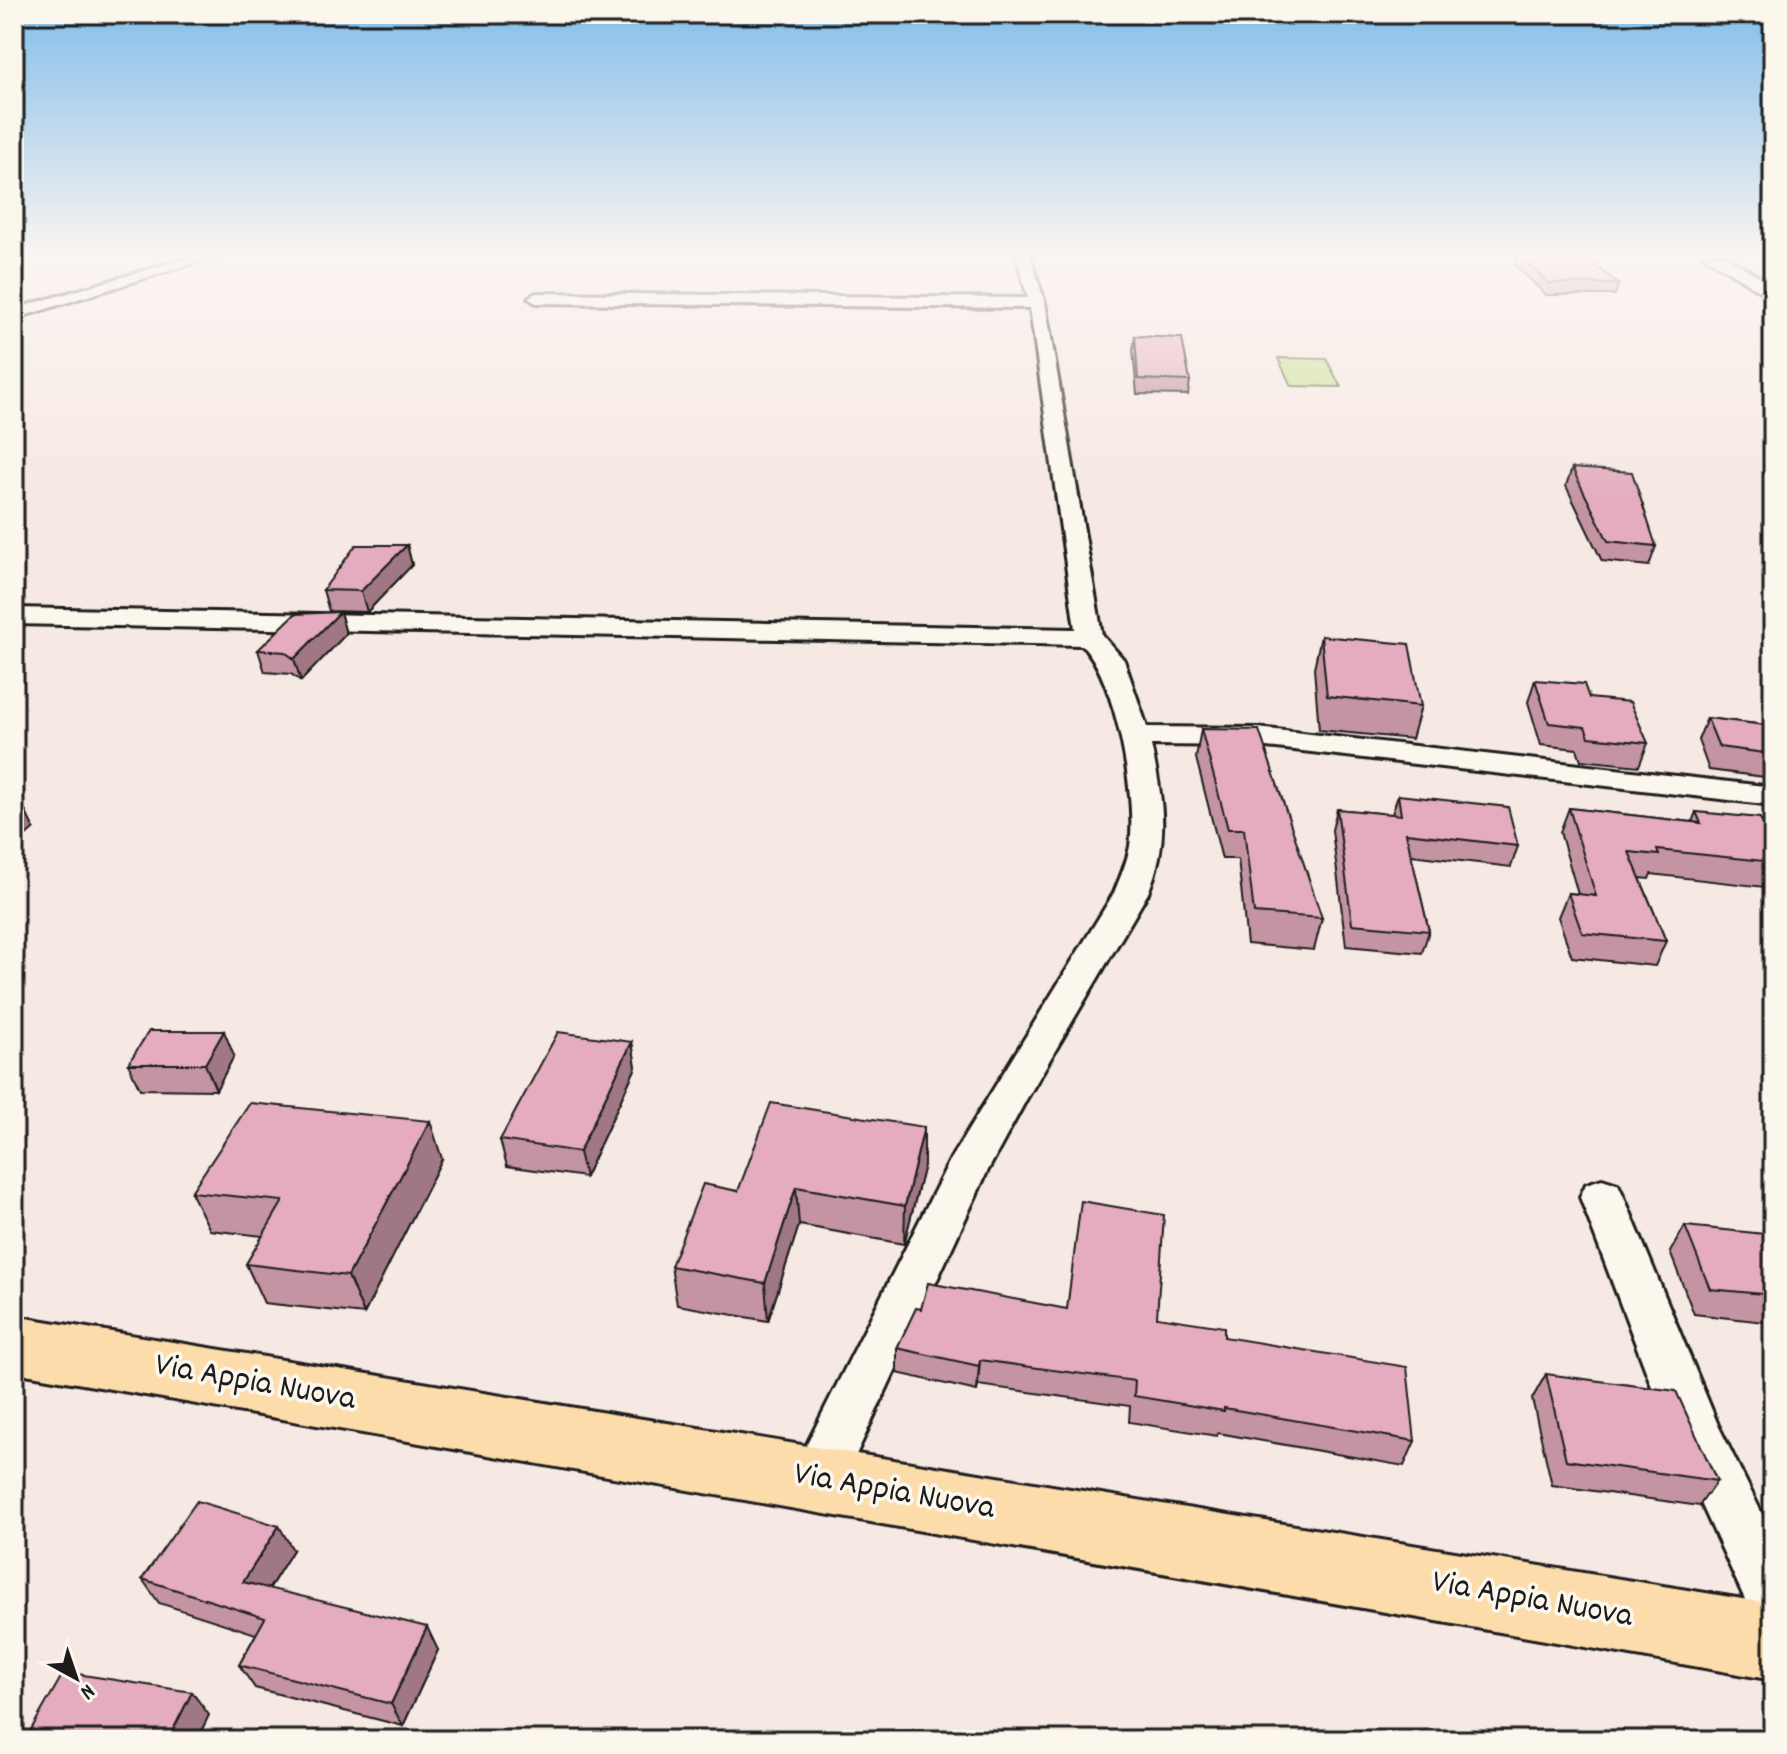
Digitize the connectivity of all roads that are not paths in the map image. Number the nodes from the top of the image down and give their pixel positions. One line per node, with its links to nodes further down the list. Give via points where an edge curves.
1 (1042, 338): 3 (street)
2 (14, 616): 3 (street)
3 (1089, 637): 4 (street, via 1113,666)
4 (1133, 736): 5 (street, via 1258,737); 8 (street, via 1148,823 1138,877 966,1170)
5 (1773, 796)
6 (1602, 1197): 9 (street, via 1697,1437)
7 (14, 1344): 8 (main road, Via Appia Nuova)
8 (817, 1480): 10 (main road, Via Appia Nuova)
9 (1773, 1597)
10 (1773, 1642)

